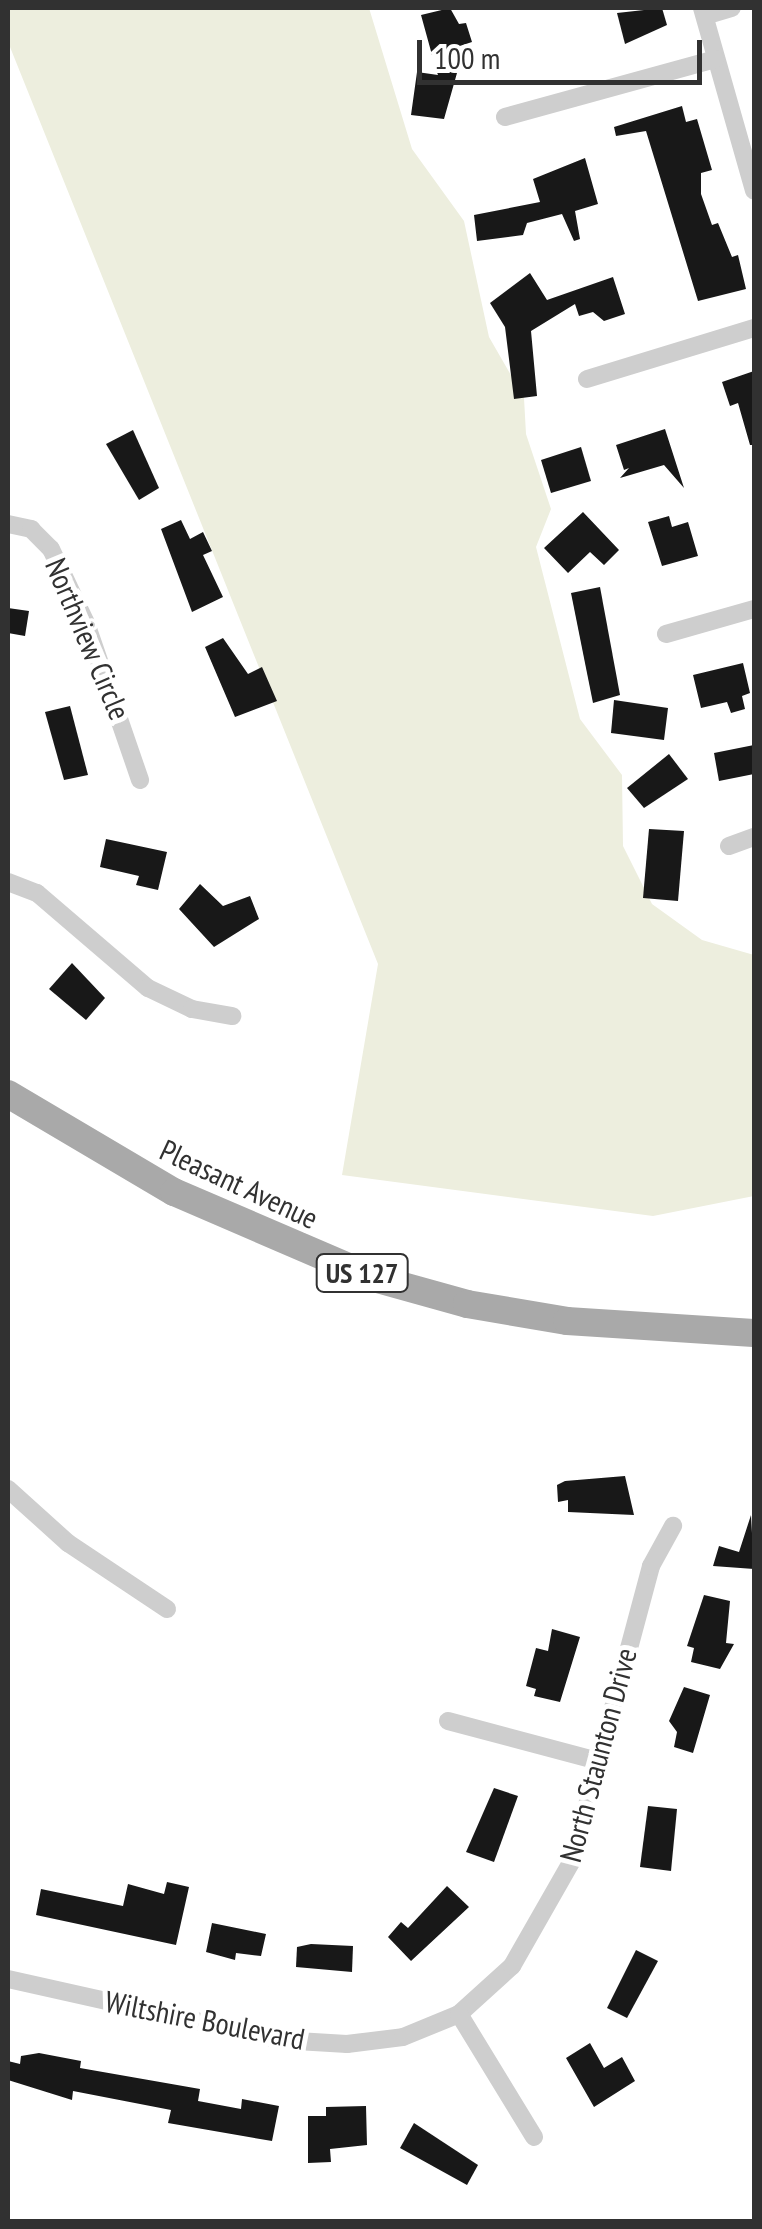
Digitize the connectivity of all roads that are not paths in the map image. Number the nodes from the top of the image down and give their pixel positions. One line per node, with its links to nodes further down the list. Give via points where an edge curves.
1 (732, 8): 2 (street)
2 (703, 12): 3 (street)
3 (715, 59): 4 (street); 5 (street)
4 (505, 117)
5 (754, 192)
6 (754, 328): 7 (street)
7 (587, 378)
8 (8, 524): 11 (street, Northview Circle, via 30,528 51,549 86,623)
9 (754, 609): 10 (street)
10 (666, 634)
11 (140, 780)
12 (754, 837): 13 (street)
13 (729, 846)
14 (8, 882): 15 (street, via 37,893 148,988 192,1009)
15 (232, 1016)
16 (8, 1094): 17 (main road, Pleasant Avenue / US 127, via 174,1192 374,1278 567,1322)
17 (754, 1333)
18 (8, 1490): 20 (street, via 68,1543)
19 (673, 1526): 22 (street, North Staunton Drive, via 651,1566)
20 (167, 1609)
21 (448, 1721): 22 (street)
22 (595, 1760): 24 (street, North Staunton Drive, via 572,1860 542,1923 512,1966)
23 (8, 1979): 24 (street, Wiltshire Boulevard, via 280,2040 348,2044 403,2037)
24 (459, 2014): 25 (street)
25 (534, 2136)

